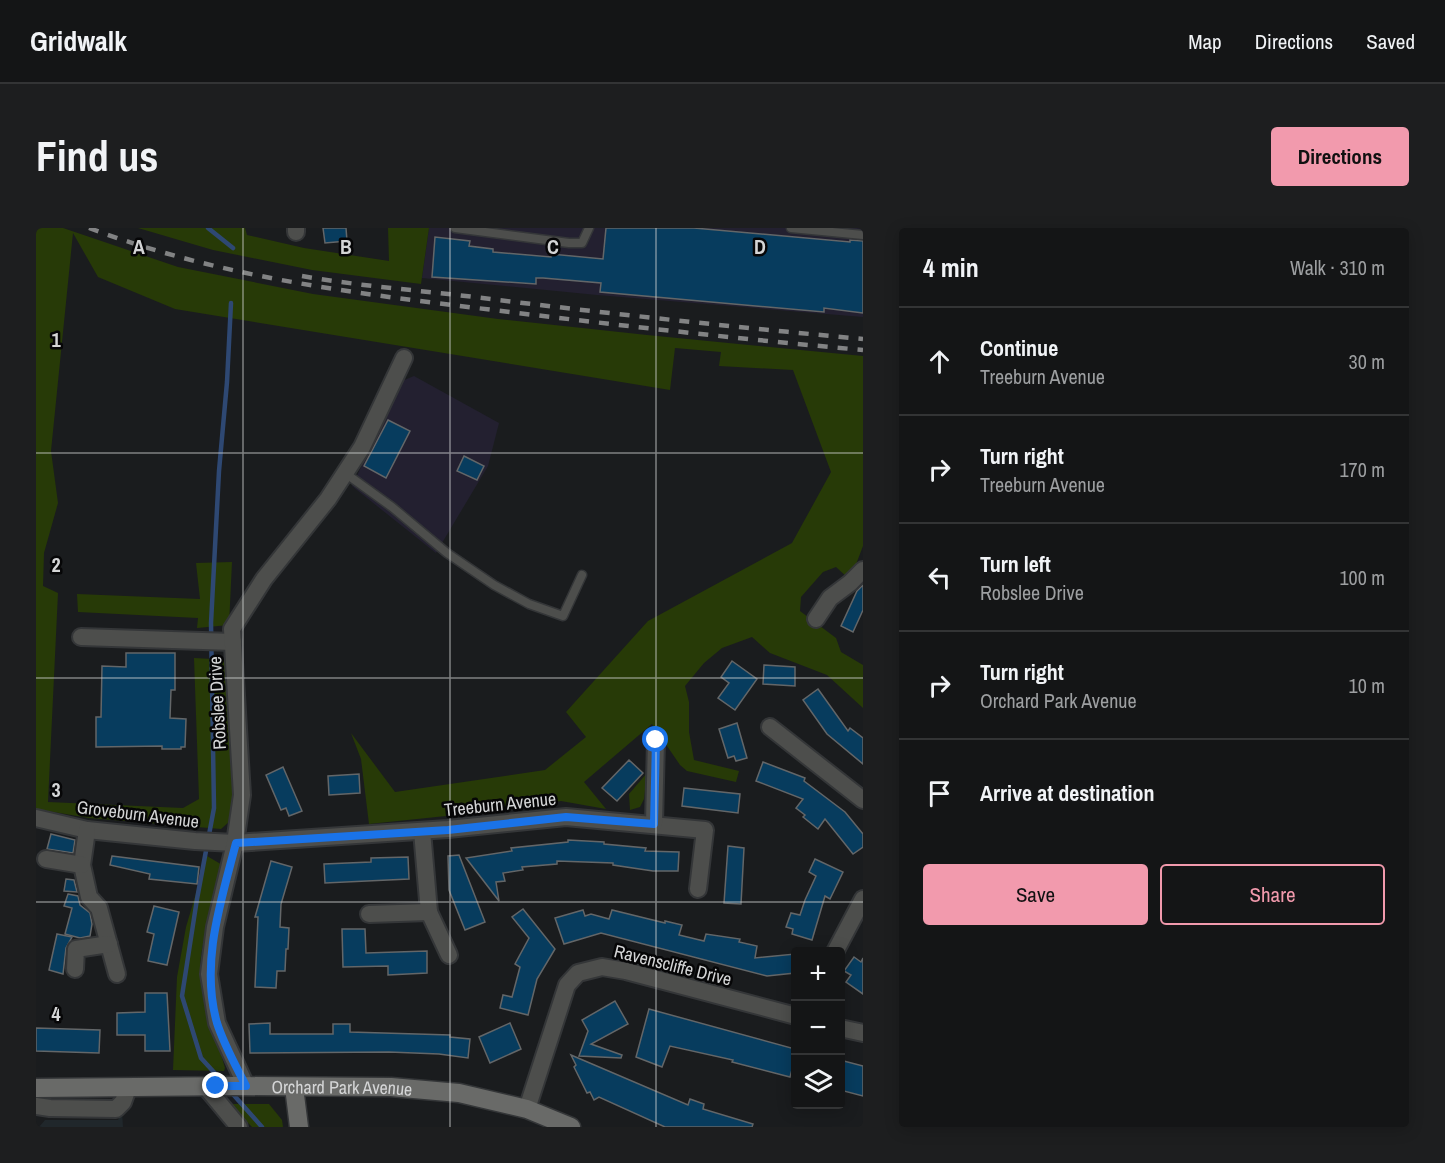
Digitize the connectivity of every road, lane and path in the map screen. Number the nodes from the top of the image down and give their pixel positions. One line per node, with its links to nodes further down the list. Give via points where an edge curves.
1 (455, 228): 2 (lane, via 568,243 582,243)
2 (589, 228)
3 (791, 228): 4 (lane)
4 (863, 235)
5 (404, 358): 6 (street, Robslee Drive, via 362,447)
6 (345, 473): 7 (lane, via 447,553 529,604 563,616); 11 (street, Robslee Drive, via 264,579 232,629)
7 (582, 576)
8 (861, 578): 9 (street, via 830,598)
9 (816, 619)
10 (81, 637): 11 (street)
11 (233, 642): 19 (street, Robslee Drive, via 242,795)
12 (770, 727): 14 (street)
13 (656, 740): 16 (street)
14 (863, 800)
15 (36, 818): 17 (street, Groveburn Avenue)
16 (654, 824): 18 (street, Treeburn Avenue, via 566,817); 22 (street, Treeburn Avenue, via 705,830)
17 (87, 830): 19 (street, Groveburn Avenue); 21 (street)
18 (422, 831): 19 (street, Treeburn Avenue); 24 (street, Treeburn Avenue)
19 (236, 843): 35 (street, Robslee Drive, via 215,927 209,974 217,1023)
20 (46, 859): 21 (street)
21 (82, 865): 26 (street, via 89,897 99,908)
22 (698, 889)
23 (863, 899): 27 (street)
24 (429, 912): 25 (street); 28 (street, Treeburn Avenue)
25 (369, 914)
26 (109, 944): 29 (street, via 76,949); 30 (street)
27 (837, 947)
28 (449, 955)
29 (75, 969)
30 (117, 974)
31 (791, 1015): 40 (street, Ravenscliffe Drive, via 626,971 602,967 578,973 567,985)
32 (845, 1029): 33 (street)
33 (863, 1033)
34 (211, 1086): 35 (street, Orchard Park Avenue); 37 (street, Orchard Park Avenue); 41 (street)
35 (241, 1086): 36 (street, Orchard Park Avenue)
36 (294, 1087): 40 (street, Orchard Park Avenue, via 390,1087 459,1093); 42 (street)
37 (128, 1088): 38 (street, Orchard Park Avenue); 39 (street, via 116,1109)
38 (36, 1089)
39 (36, 1106)
40 (527, 1109): 43 (street, Orchard Park Avenue)
41 (239, 1127)
42 (299, 1127)
43 (571, 1127)

